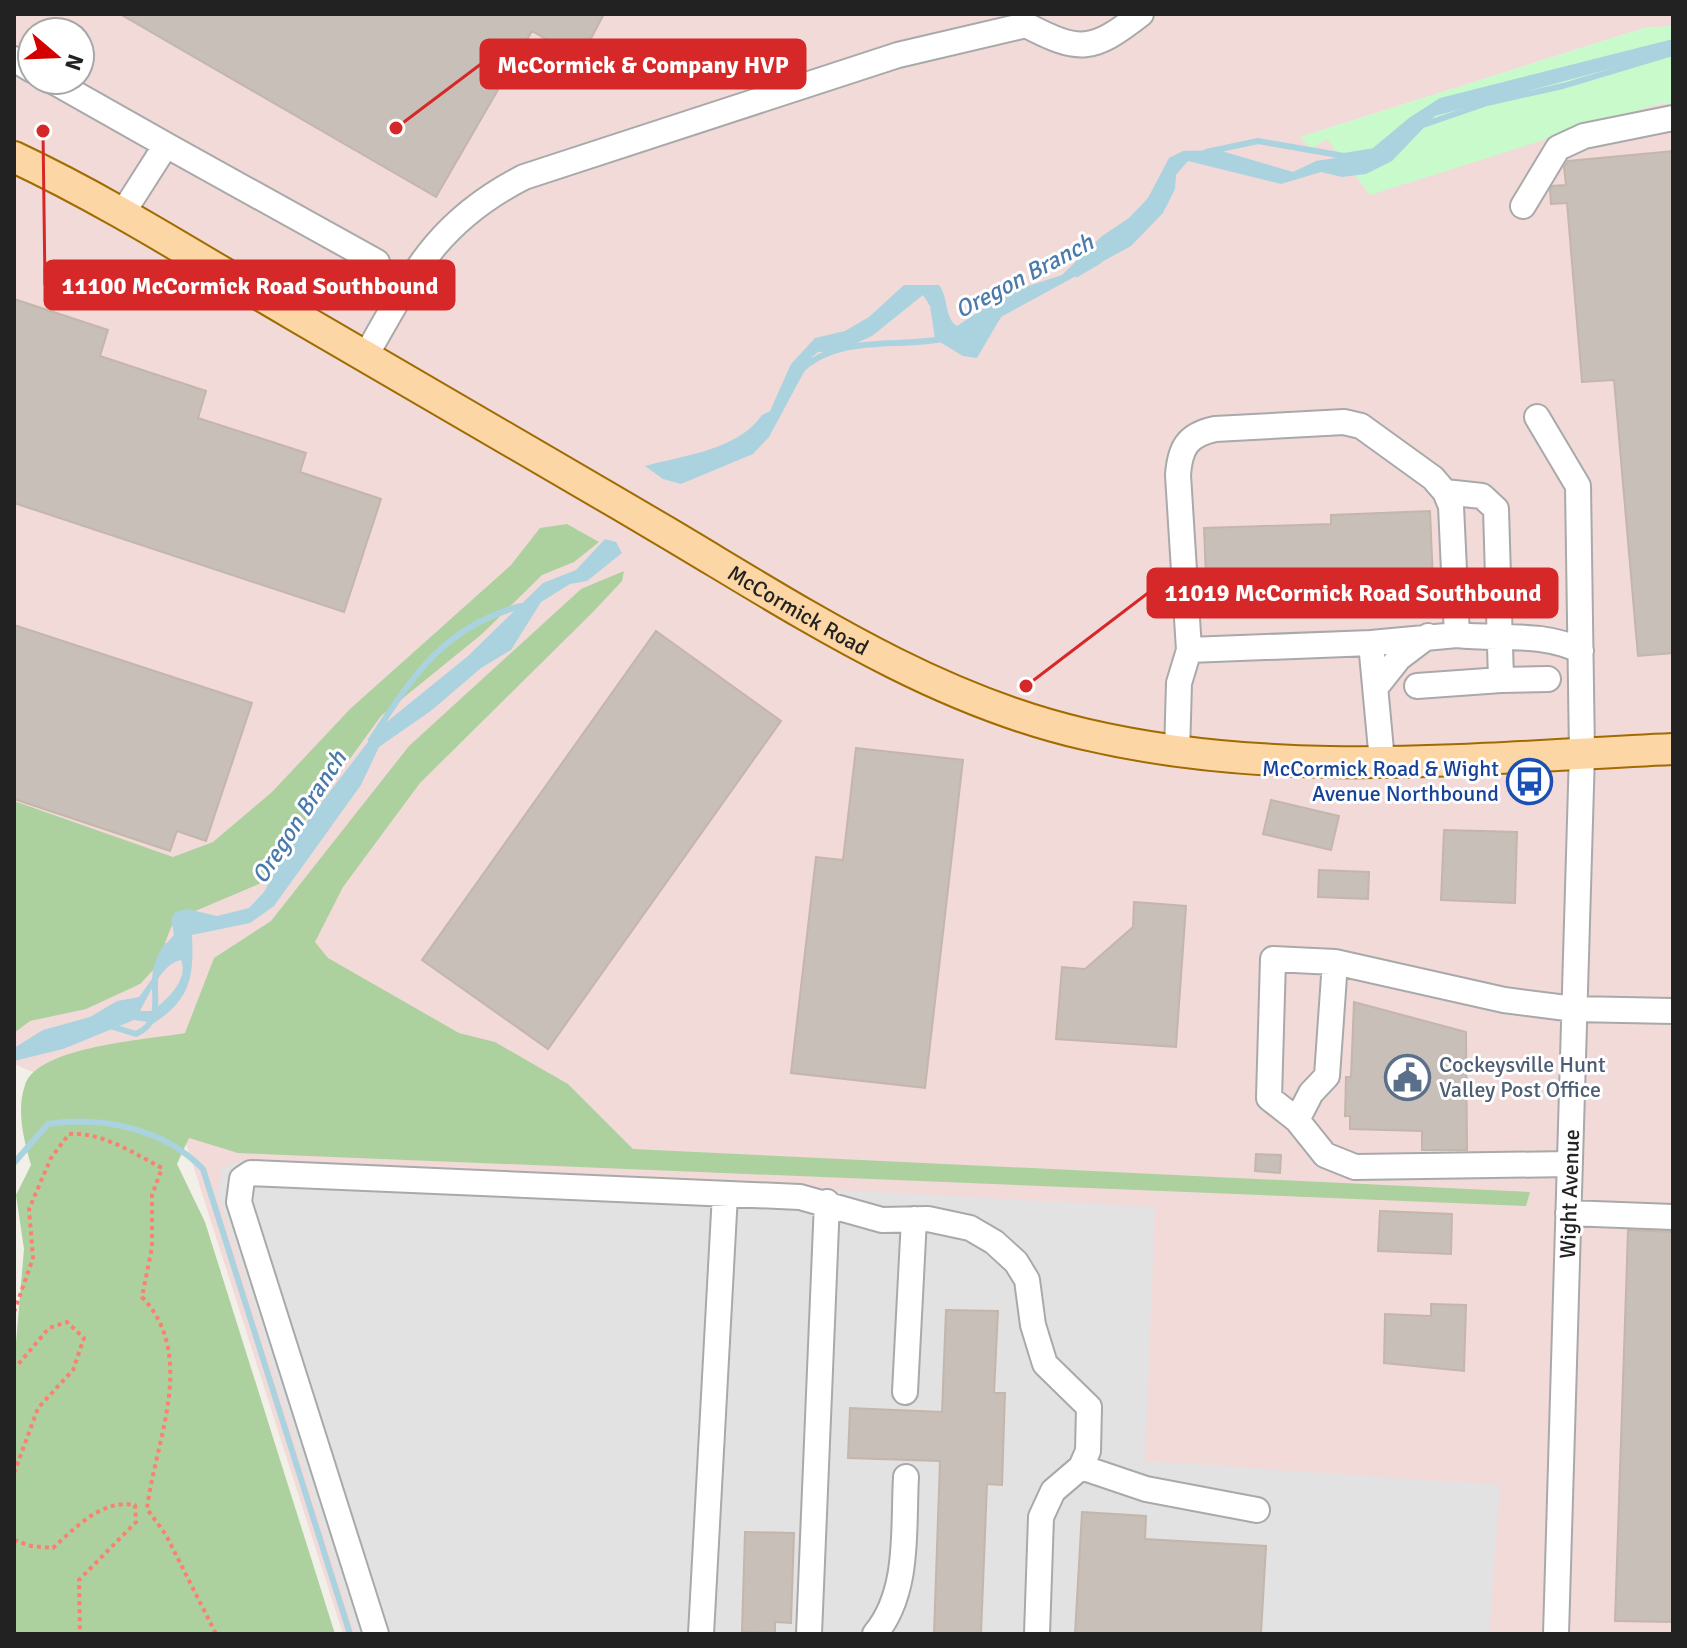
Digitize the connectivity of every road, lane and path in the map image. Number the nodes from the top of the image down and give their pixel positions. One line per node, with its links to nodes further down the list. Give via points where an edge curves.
1 (1141, 14): 9 (street, via 1106,39 1081,46 1064,44 1026,25 898,55 524,177 491,194 437,239)
2 (79, 96): 4 (street)
3 (1673, 118): 6 (street, via 1584,136 1558,148)
4 (166, 145): 7 (street); 8 (street)
5 (14, 157): 7 (main road, McCormick Road)
6 (1523, 206)
7 (122, 214): 9 (main road, McCormick Road)
8 (377, 262)
9 (365, 357): 23 (main road, McCormick Road, via 886,660 1024,718)
10 (1537, 417): 17 (street, Wight Avenue, via 1578,486)
11 (1445, 492): 12 (street, via 1451,506); 14 (street, via 1482,496 1496,509); 16 (street, via 1361,426 1344,422 1197,433 1180,453 1178,475)
12 (1457, 635): 13 (street); 14 (street)
13 (1428, 636): 15 (street); 21 (street, via 1399,658)
14 (1499, 640): 17 (street, via 1539,636); 19 (street)
15 (1371, 643): 16 (street); 21 (street)
16 (1189, 650): 23 (street, via 1179,683)
17 (1581, 651): 24 (street, Wight Avenue)
18 (1548, 679): 19 (street)
19 (1501, 680): 20 (street)
20 (1417, 686)
21 (1376, 687): 25 (street)
22 (1673, 749): 24 (main road, McCormick Road)
23 (1177, 753): 25 (main road, McCormick Road, via 1253,762)
24 (1582, 753): 25 (main road, McCormick Road); 27 (street, Wight Avenue)
25 (1382, 761)
26 (1335, 962): 27 (street, via 1475,996); 29 (street, via 1327,1076); 29 (street, via 1273,959 1269,1098)
27 (1574, 1009): 28 (street); 30 (street, Wight Avenue)
28 (1673, 1011)
29 (1297, 1120): 30 (street, via 1325,1155 1355,1167)
30 (1570, 1164): 33 (street, Wight Avenue)
31 (725, 1194): 32 (street); 48 (street, via 263,1171 242,1179 239,1202); 49 (street)
32 (827, 1202): 35 (street, via 882,1220); 50 (street)
33 (1568, 1213): 34 (street); 53 (street, Wight Avenue)
34 (1673, 1217)
35 (914, 1219): 40 (street); 41 (street, via 970,1228 1016,1262 1027,1280 1045,1364 1089,1407 1088,1451)
36 (14, 1312): 47 (path, via 33,1258 29,1209 51,1158 69,1134 111,1142 162,1168 152,1195 152,1247 142,1297 166,1333 170,1370 165,1431 147,1509 166,1535)
37 (14, 1349): 38 (path)
38 (16, 1367): 39 (path); 42 (path, via 49,1328 67,1322 84,1338 73,1370 38,1408)
39 (14, 1377)
40 (905, 1392)
41 (1081, 1467): 44 (street, via 1146,1489); 52 (street, via 1053,1491 1041,1517)
42 (14, 1473)
43 (906, 1477): 51 (street, via 898,1595)
44 (1257, 1510)
45 (14, 1540): 46 (path, via 53,1548 83,1520 119,1502 135,1505 136,1522 79,1580)
46 (80, 1634)
47 (216, 1634)
48 (376, 1634)
49 (701, 1634)
50 (809, 1634)
51 (875, 1634)
52 (1037, 1634)
53 (1556, 1634)

